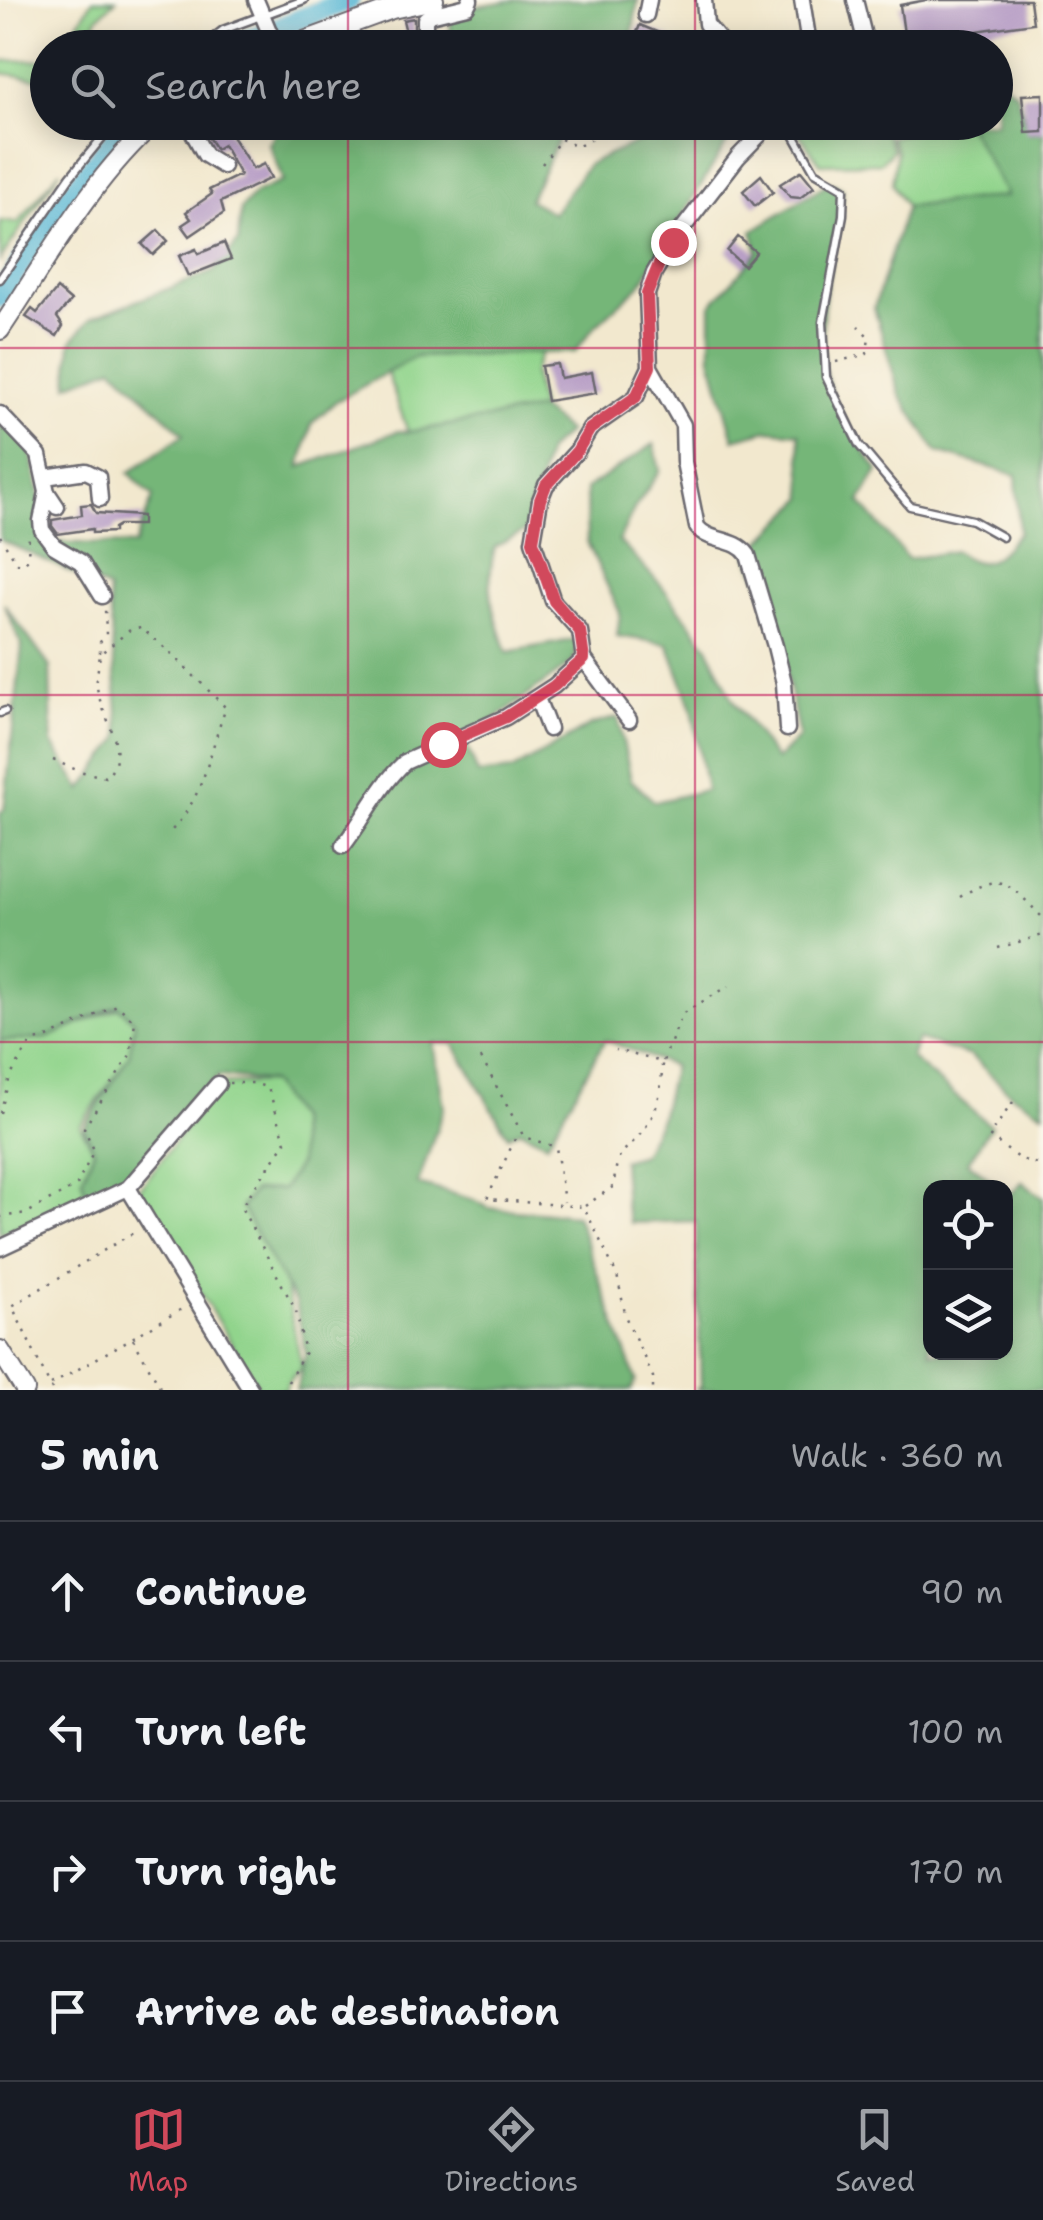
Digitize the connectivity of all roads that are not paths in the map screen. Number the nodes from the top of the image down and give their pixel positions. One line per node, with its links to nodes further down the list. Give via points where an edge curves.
1 (304, 0): 7 (lane)
2 (434, 0): 10 (street)
3 (470, 0): 8 (street, via 430,14)
4 (704, 0): 11 (street)
5 (802, 0): 12 (street)
6 (855, 0): 13 (street)
7 (260, 10): 9 (lane)
8 (425, 29)
9 (223, 30)
10 (327, 30)
11 (711, 30)
12 (807, 30)
13 (862, 30)
14 (99, 140): 20 (lane)
15 (135, 140): 21 (street)
16 (197, 140): 19 (street)
17 (755, 140): 22 (street, via 659,264 647,294)
18 (799, 140): 27 (lane, via 815,172 844,189 823,322 825,365 859,445 910,506 972,520)
19 (223, 166)
20 (0, 279)
21 (0, 330)
22 (650, 367): 29 (street, via 636,397 590,429 540,500 533,541 554,601 580,631); 33 (street, via 683,425 696,528 748,555 776,646)
23 (0, 414): 24 (street, via 39,455)
24 (46, 484): 25 (street, via 86,471 98,477); 26 (street); 28 (street, via 42,530 81,562)
25 (100, 500)
26 (57, 508)
27 (1002, 537)
28 (102, 596)
29 (584, 659): 30 (street); 31 (street)
30 (537, 698): 32 (street); 34 (street, via 405,762)
31 (630, 720)
32 (549, 729)
33 (787, 729)
34 (343, 846)
35 (218, 1084): 36 (street)
36 (128, 1188): 37 (street); 40 (street)
37 (0, 1248)
38 (0, 1350): 39 (street)
39 (25, 1390)
40 (251, 1390)

